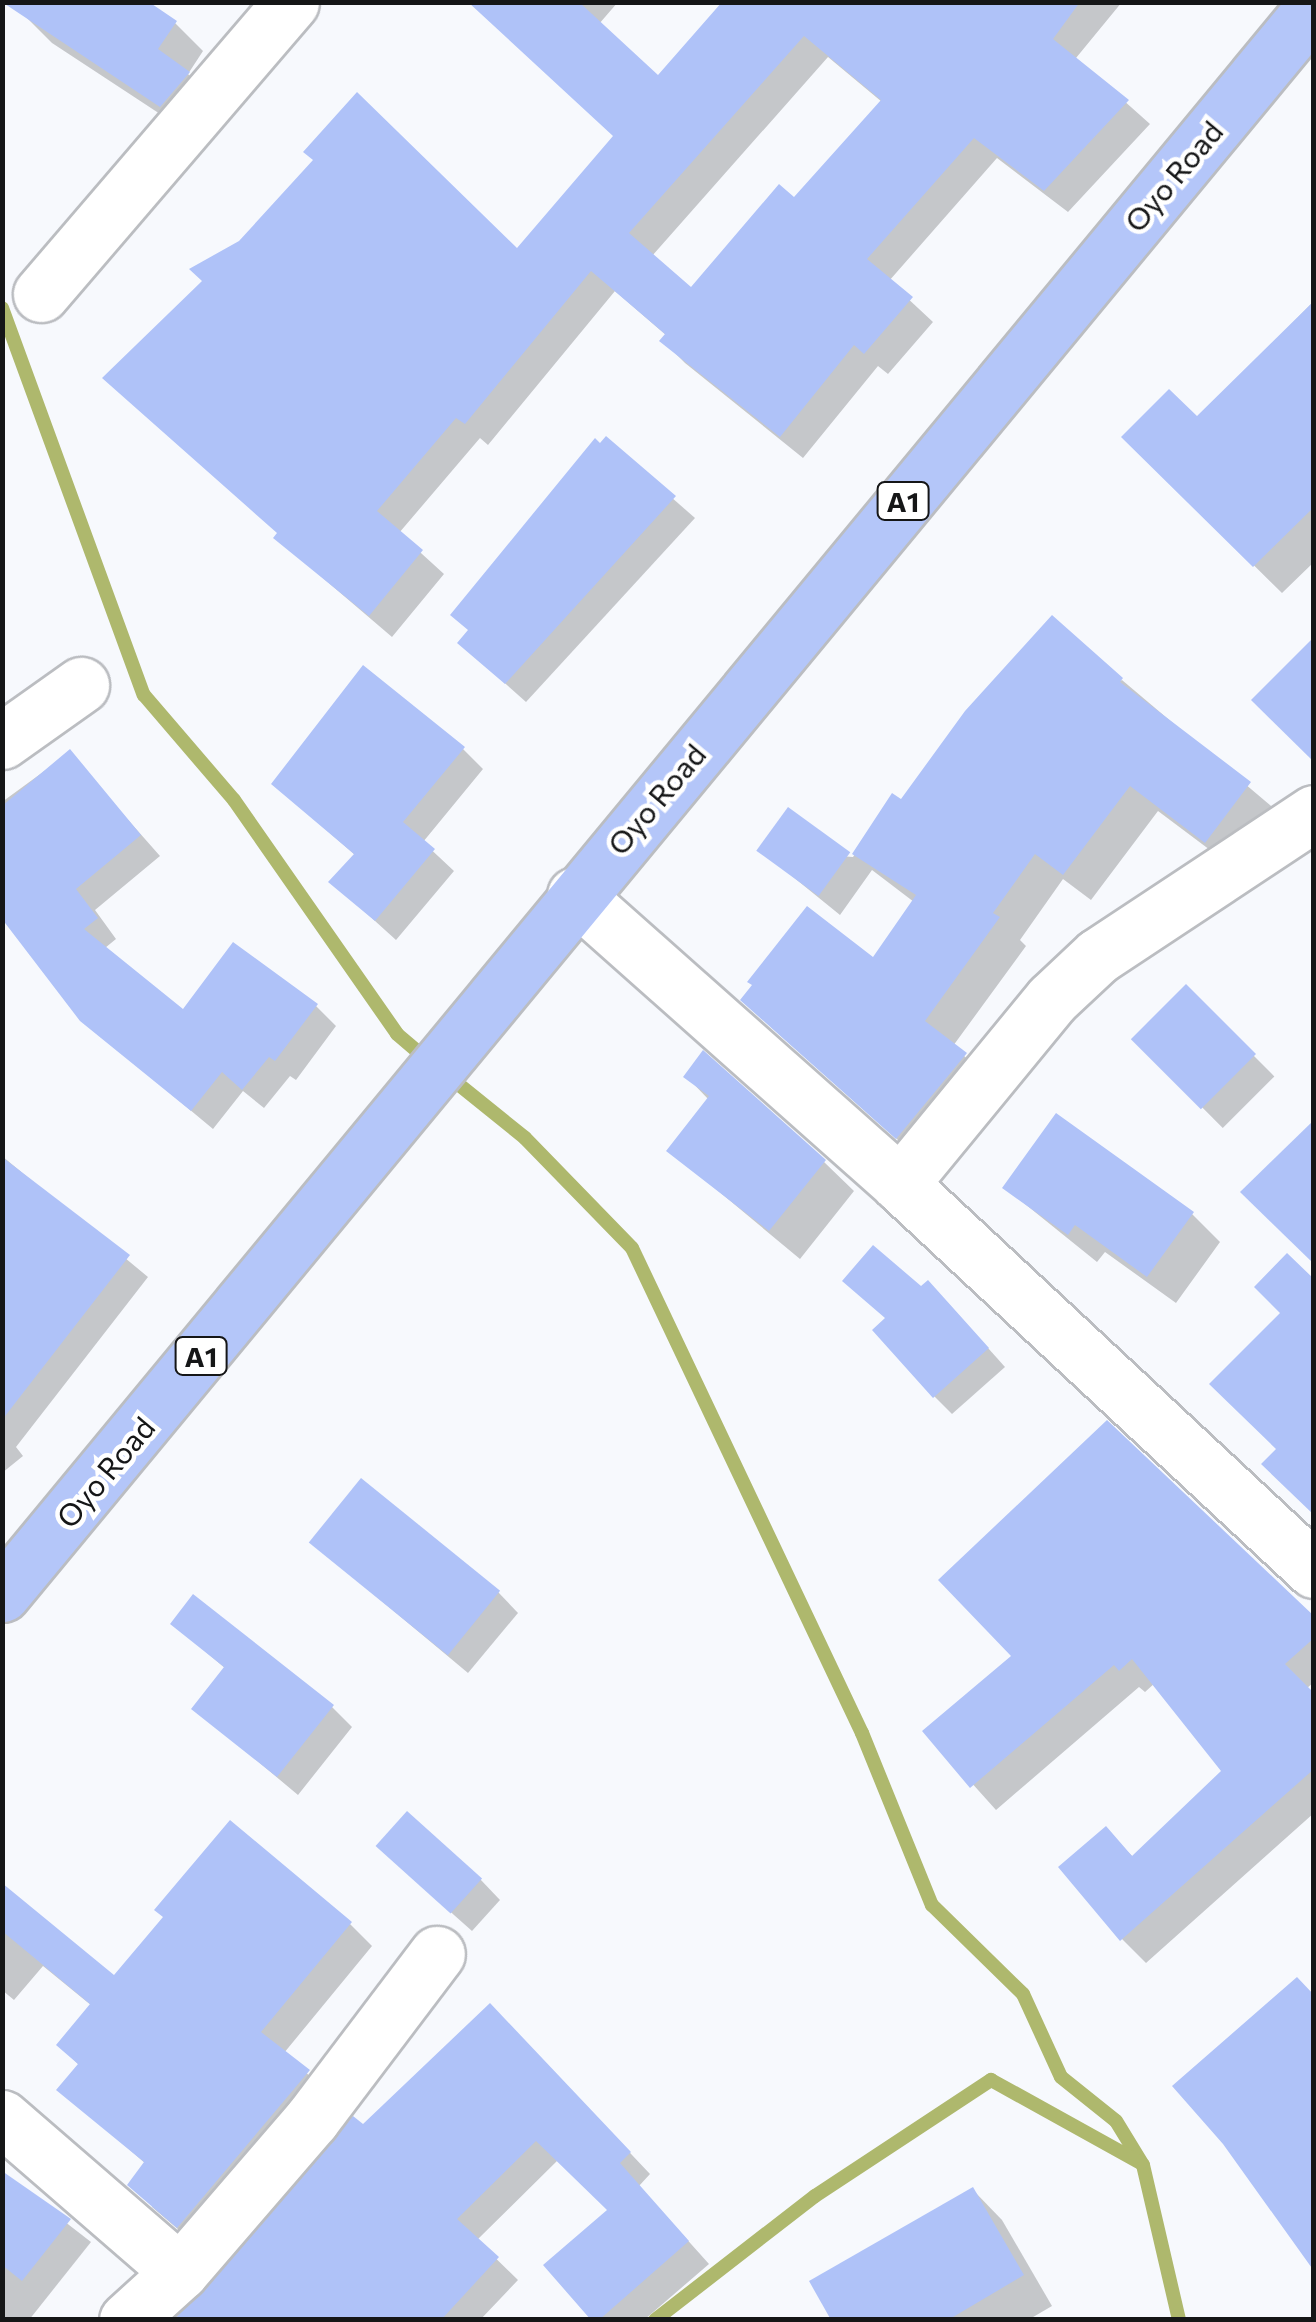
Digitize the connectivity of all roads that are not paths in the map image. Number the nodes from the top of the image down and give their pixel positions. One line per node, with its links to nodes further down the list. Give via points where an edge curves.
1 (292, 2): 3 (street)
2 (1314, 6): 7 (highway, Oyo Road / A1)
3 (41, 294)
4 (81, 684): 5 (street)
5 (2, 741)
6 (1314, 813): 8 (street, via 1098,956 1052,999)
7 (576, 896): 8 (street); 10 (highway, Oyo Road / A1, via 400,1118)
8 (900, 1184): 9 (street)
9 (1314, 1570)
10 (2, 1594)
11 (438, 1954): 13 (street, via 312,2119)
12 (2, 2118): 13 (street)
13 (180, 2272): 14 (street)
14 (127, 2320)

